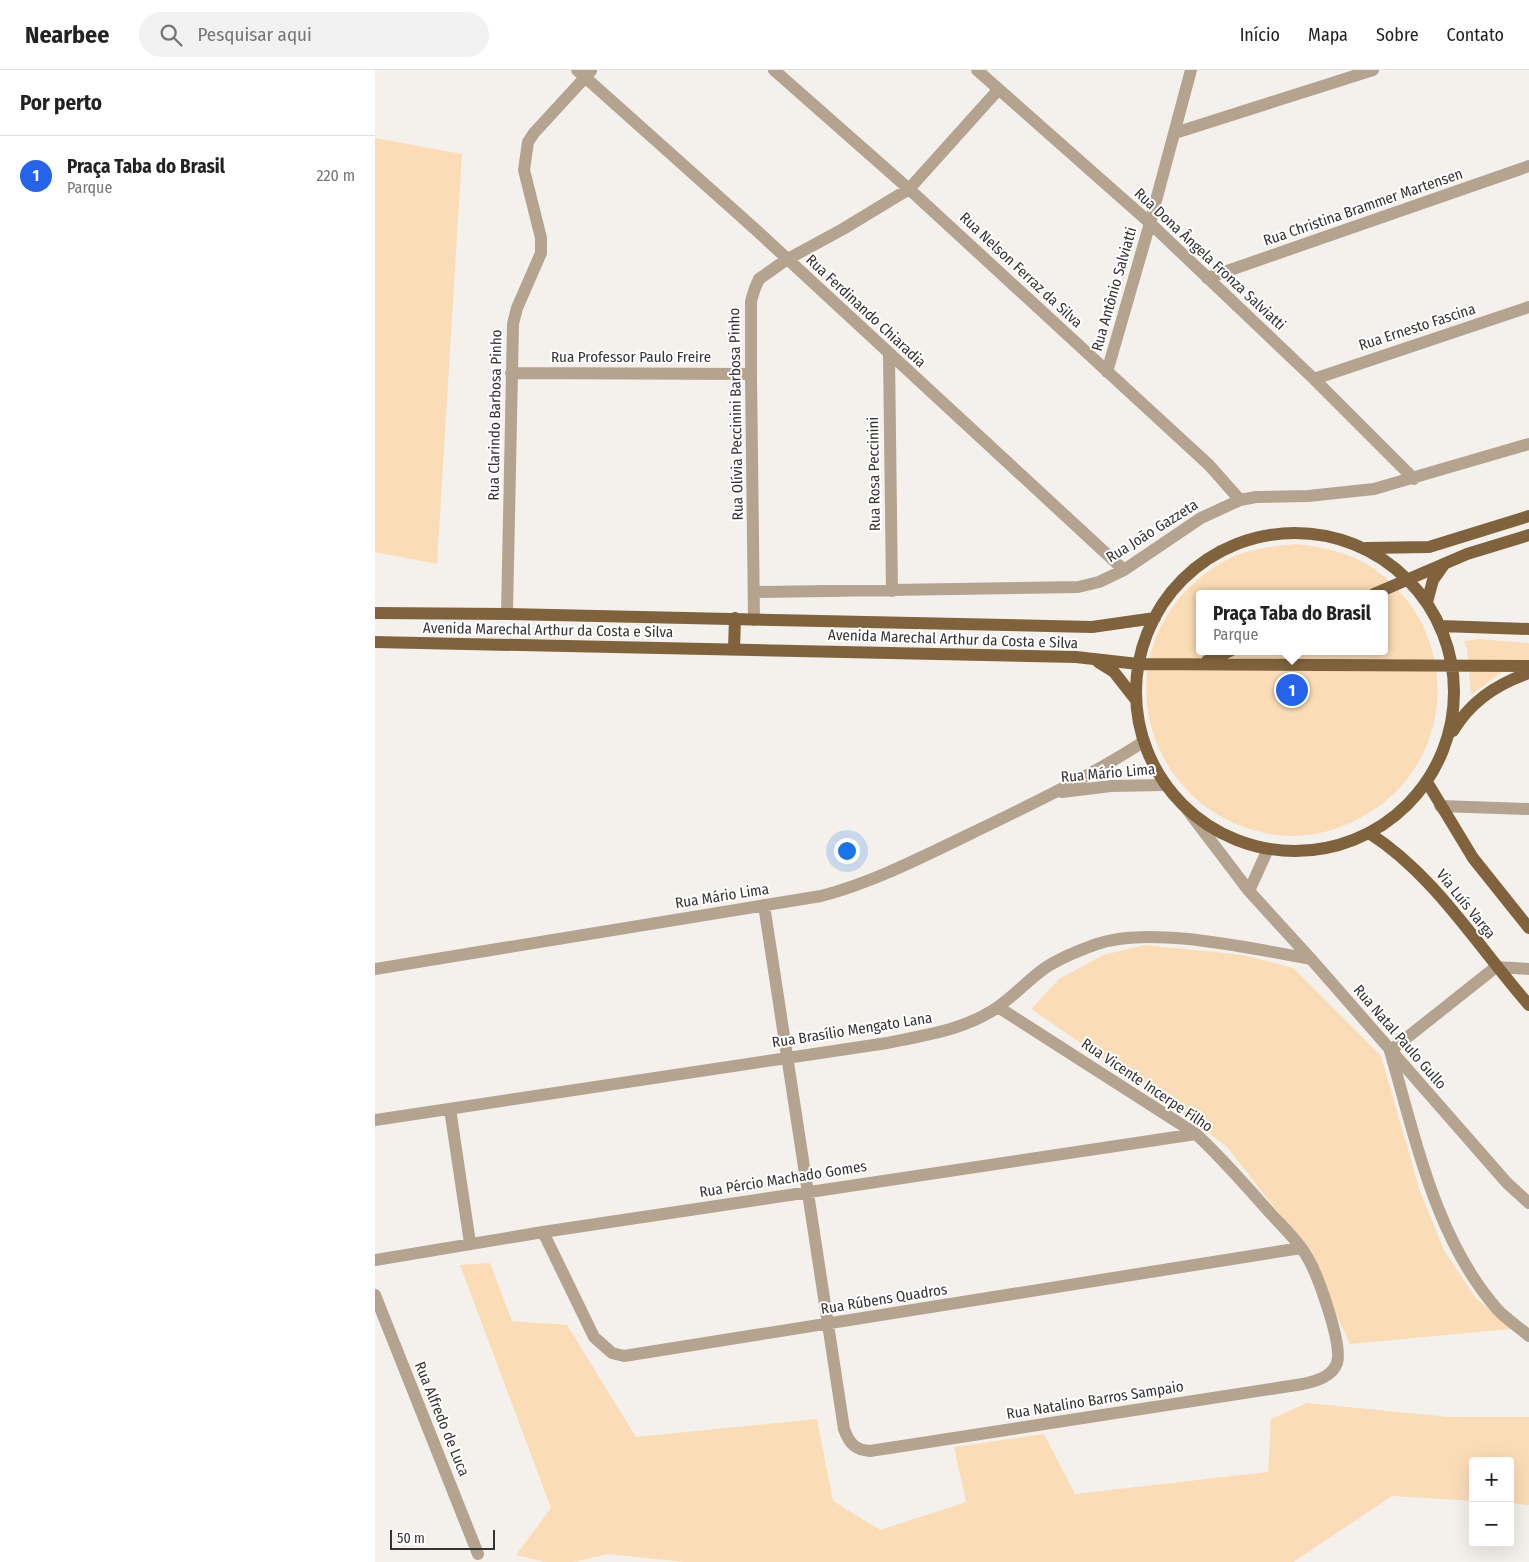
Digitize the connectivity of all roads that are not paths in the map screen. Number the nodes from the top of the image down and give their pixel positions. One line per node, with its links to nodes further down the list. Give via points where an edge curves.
1 (774, 70): 9 (street, Rua Nelson Ferraz da Silva)
2 (977, 70): 6 (street, Rua Dona Ângela Fronza Salviatti)
3 (1191, 70): 7 (street, Rua Antônio Salviatti)
4 (1373, 70): 7 (street)
5 (585, 72): 11 (street, Rua Ferdinando Chiaradia); 16 (street, Rua Clarindo Barbosa Pinho, via 534,133 525,152 524,170 541,238 541,253 513,324)
6 (998, 90): 9 (street, Rua Olívia Peccinini Barbosa Pinho); 10 (street, Rua Dona Ângela Fronza Salviatti)
7 (1175, 133): 10 (street, Rua Antônio Salviatti)
8 (1529, 166): 12 (street, Rua Christina Brammer Martensen)
9 (909, 189): 11 (street, Rua Olívia Peccinini Barbosa Pinho); 15 (street, Rua Nelson Ferraz da Silva)
10 (1150, 223): 12 (street, Rua Dona Ângela Fronza Salviatti); 15 (street, Rua Antônio Salviatti)
11 (786, 260): 14 (street, Rua Ferdinando Chiaradia); 17 (street, Rua Olívia Peccinini Barbosa Pinho, via 759,279 751,301)
12 (1207, 278): 18 (street, Rua Dona Ângela Fronza Salviatti)
13 (1529, 307): 18 (street, Rua Ernesto Fascina)
14 (889, 356): 26 (street, Rua Ferdinando Chiaradia); 29 (street, Rua Rosa Peccinini)
15 (1107, 372): 21 (street, Rua Nelson Ferraz da Silva, via 1209,465)
16 (511, 373): 17 (street, Rua Professor Paulo Freire); 35 (street, Rua Clarindo Barbosa Pinho)
17 (751, 374): 30 (street, Rua Olívia Peccinini Barbosa Pinho)
18 (1315, 379): 20 (street, Rua Dona Ângela Fronza Salviatti)
19 (1529, 444): 20 (street, Rua João Gazzeta)
20 (1414, 479): 21 (street, Rua João Gazzeta, via 1374,489)
21 (1240, 500): 26 (street, Rua João Gazzeta, via 1201,518)
22 (1529, 516): 24 (main road, via 1429,547)
23 (1529, 535): 25 (main road)
24 (1364, 548): 27 (main road); 37 (main road, via 1338,539 1294,534 1259,538 1233,546 1188,575 1169,595)
25 (1445, 564): 27 (main road); 31 (main road, via 1433,580)
26 (1123, 570): 29 (street, Rua João Gazzeta, via 1099,582 1078,587)
27 (1409, 580): 28 (main road); 31 (main road)
28 (1384, 590)
29 (892, 591): 30 (street, Rua João Gazzeta)
30 (755, 592): 38 (street, Rua Olívia Peccinini Barbosa Pinho)
31 (1427, 602): 39 (main road)
32 (375, 606): 34 (main road)
33 (375, 613): 34 (main road, Avenida Marechal Arthur da Costa e Silva)
34 (396, 614): 35 (main road, Avenida Marechal Arthur da Costa e Silva)
35 (507, 614): 36 (main road, Avenida Marechal Arthur da Costa e Silva)
36 (735, 618): 38 (main road, Avenida Marechal Arthur da Costa e Silva); 42 (main road)
37 (1155, 618): 38 (main road, Avenida Marechal Arthur da Costa e Silva, via 1092,627); 46 (main road)
38 (754, 620)
39 (1441, 626): 40 (main road); 47 (main road)
40 (1529, 629)
41 (375, 642): 42 (main road, Avenida Marechal Arthur da Costa e Silva)
42 (734, 650): 44 (main road, Avenida Marechal Arthur da Costa e Silva)
43 (1220, 655): 45 (main road)
44 (1096, 660): 46 (main road, Avenida Marechal Arthur da Costa e Silva); 50 (main road, via 1114,672)
45 (1200, 663): 46 (main road, Avenida Marechal Arthur da Costa e Silva); 47 (main road, Avenida Marechal Arthur da Costa e Silva)
46 (1138, 664): 50 (main road)
47 (1453, 665): 48 (main road, Avenida Marechal Arthur da Costa e Silva); 51 (main road, via 1455,703)
48 (1529, 666)
49 (1529, 673): 51 (main road, via 1492,690 1464,712)
50 (1136, 700): 52 (main road)
51 (1448, 740): 53 (main road)
52 (1143, 742): 54 (main road); 55 (street, Rua Mário Lima)
53 (1427, 782): 56 (main road); 59 (main road, via 1397,814)
54 (1165, 784): 55 (street, Rua Mário Lima, via 1111,786); 57 (main road)
55 (1055, 794): 62 (street, Rua Mário Lima, via 883,876 821,896)
56 (1440, 806): 58 (street); 63 (main road, via 1473,858)
57 (1186, 808): 60 (main road, via 1231,838); 61 (street, Rua Natal Paulo Gullo)
58 (1529, 809)
59 (1369, 833): 60 (main road, via 1320,850); 65 (main road, Via Luís Varga, via 1393,849 1426,879)
60 (1268, 849): 61 (street)
61 (1249, 891): 64 (street, Rua Natal Paulo Gullo)
62 (764, 905): 66 (street, Rua Mário Lima); 71 (street)
63 (1529, 928)
64 (1311, 959): 69 (street, Rua Brasílio Mengato Lana, via 1238,946 1132,936 1097,943 1046,968); 70 (street, Rua Natal Paulo Gullo)
65 (1496, 967): 67 (street); 68 (main road, Via Luís Varga); 70 (street)
66 (375, 969)
67 (1529, 969)
68 (1529, 1006)
69 (998, 1007): 71 (street, Rua Brasílio Mengato Lana, via 947,1031); 74 (street, Rua Vicente Incerpe Filho)
70 (1390, 1051): 76 (street, Rua Natal Paulo Gullo); 83 (street, via 1433,1198 1463,1261 1498,1309)
71 (785, 1058): 72 (street, Rua Brasílio Mengato Lana); 75 (street)
72 (450, 1109): 73 (street, Rua Brasílio Mengato Lana); 78 (street)
73 (375, 1120)
74 (1196, 1134): 75 (street, Rua Pércio Machado Gomes); 79 (street, Rua Vicente Incerpe Filho, via 1218,1154)
75 (807, 1191): 77 (street, Rua Pércio Machado Gomes); 82 (street)
76 (1529, 1204)
77 (543, 1232): 78 (street, Rua Pércio Machado Gomes); 82 (street, Rua Rúbens Quadros, via 594,1337 612,1353 623,1356)
78 (470, 1243): 80 (street, Rua Pércio Machado Gomes)
79 (1301, 1248): 82 (street, Rua Rúbens Quadros); 84 (street, Rua Vicente Incerpe Filho, via 1314,1270 1338,1344)
80 (375, 1260)
81 (375, 1295): 85 (street, Rua Alfredo de Luca)
82 (828, 1324): 84 (street, Rua Natalino Barros Sampaio, via 844,1429 853,1446 870,1451 1303,1384 1318,1381)
83 (1529, 1336)
84 (1336, 1364)
85 (479, 1554)

